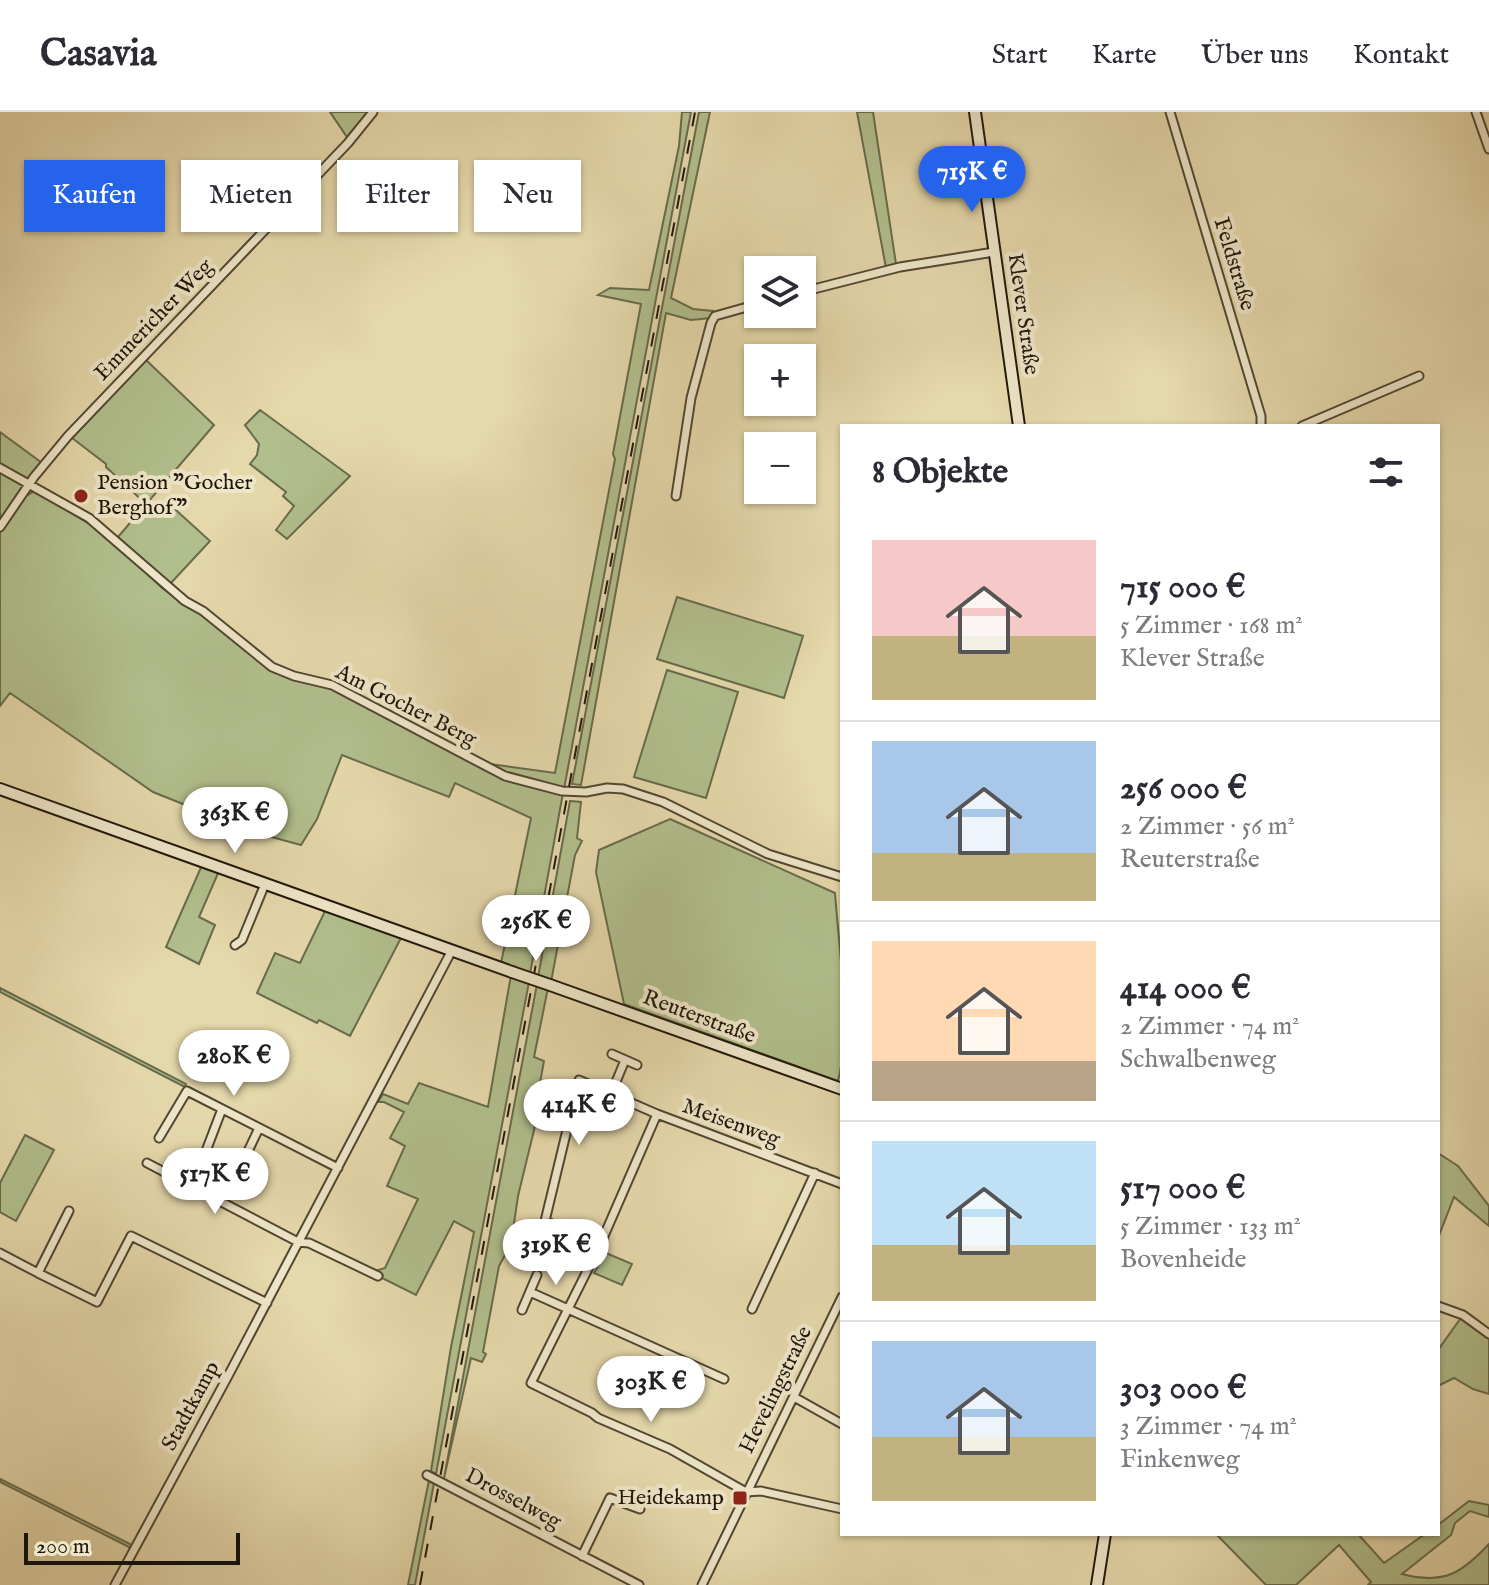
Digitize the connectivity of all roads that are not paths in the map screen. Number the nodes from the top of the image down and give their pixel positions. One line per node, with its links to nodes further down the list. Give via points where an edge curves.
1 (373, 112): 14 (street, Emmericher Weg, via 68,436)
2 (975, 112): 6 (street, Klever Straße)
3 (1170, 112): 11 (street, Feldstraße)
4 (1476, 112): 5 (street)
5 (1489, 149)
6 (994, 252): 7 (street, via 900,267); 10 (street, Klever Straße)
7 (816, 288)
8 (744, 308): 15 (street, via 715,316 711,323 691,398)
9 (1419, 376): 12 (street)
10 (1019, 424)
11 (1261, 424)
12 (1307, 424)
13 (0, 468): 14 (street, Am Gocher Berg)
14 (30, 484): 16 (street, Emmericher Weg); 18 (street, Am Gocher Berg, via 89,518 272,667 358,697 505,776 562,791 623,789 663,802 768,854)
15 (676, 496)
16 (0, 527)
17 (0, 789): 19 (street, Reuterstraße)
18 (840, 876)
19 (265, 884): 20 (street, via 242,940); 21 (street, Reuterstraße)
20 (235, 945)
21 (451, 952): 25 (street, Reuterstraße, bridge); 34 (street, Stadtkamp)
22 (612, 1054): 23 (street)
23 (625, 1060): 24 (street); 26 (street)
24 (637, 1065)
25 (840, 1088)
26 (611, 1094): 28 (street); 39 (street, via 579,1080 545,1221)
27 (222, 1109): 29 (street); 30 (street, via 187,1091); 31 (street)
28 (657, 1114): 35 (street, Meisenweg); 39 (street, Meisenweg)
29 (259, 1128): 33 (street); 34 (street)
30 (159, 1138)
31 (206, 1151)
32 (147, 1163): 38 (street)
33 (241, 1166)
34 (338, 1168): 38 (street, Stadtkamp)
35 (815, 1173): 36 (street, Meisenweg); 48 (street)
36 (840, 1183)
37 (69, 1211): 41 (street)
38 (298, 1242): 43 (street); 46 (street, Stadtkamp)
39 (600, 1245): 50 (street, Meisenweg)
40 (0, 1253): 41 (street)
41 (38, 1273): 46 (street, via 97,1302 131,1236)
42 (537, 1275): 44 (street)
43 (378, 1276)
44 (530, 1292): 49 (street); 50 (street)
45 (840, 1301): 53 (street, Hevelingstraße)
46 (267, 1303): 61 (street, Stadtkamp)
47 (1440, 1307): 51 (street)
48 (752, 1309)
49 (522, 1310)
50 (569, 1310): 52 (street); 56 (street, Meisenweg, via 531,1383)
51 (1489, 1334)
52 (724, 1379)
53 (794, 1397): 54 (street); 56 (street, Hevelingstraße)
54 (840, 1423)
55 (427, 1475): 60 (street, Drosselweg)
56 (746, 1492): 58 (street); 63 (street, Hevelingstraße)
57 (640, 1509): 60 (street, via 610,1498)
58 (840, 1509)
59 (1105, 1536): 64 (street)
60 (582, 1556): 62 (street, Drosselweg)
61 (115, 1585)
62 (639, 1585)
63 (702, 1585)
64 (1097, 1585)

